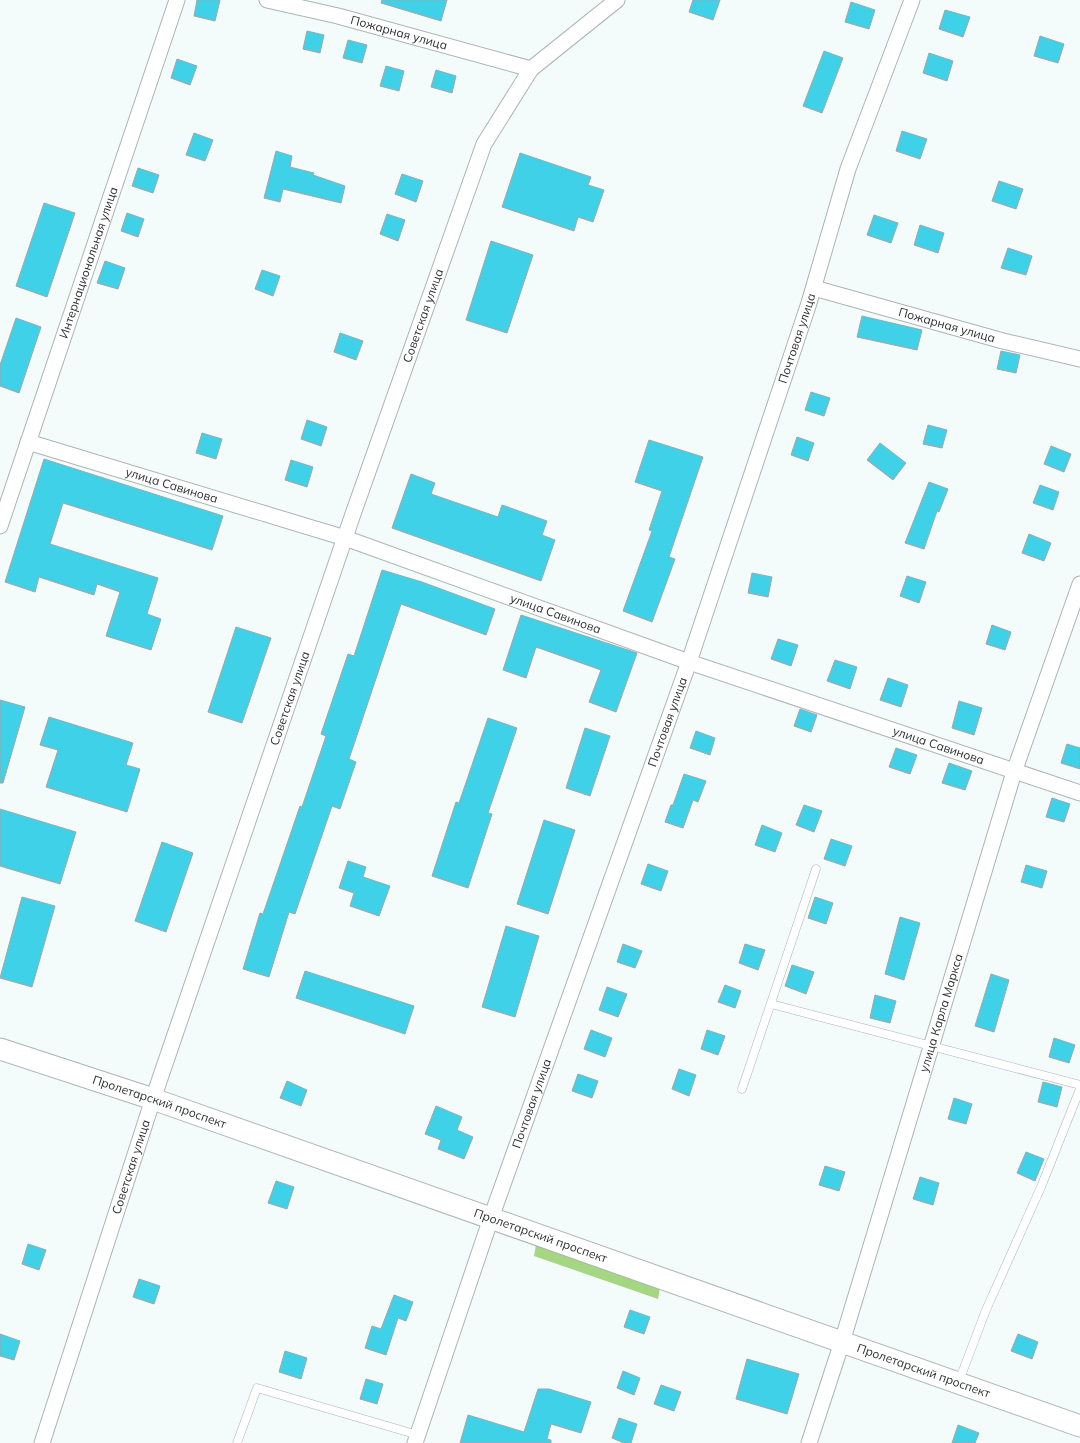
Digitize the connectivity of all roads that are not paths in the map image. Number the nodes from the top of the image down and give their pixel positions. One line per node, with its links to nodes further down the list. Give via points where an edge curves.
1 (177, 0): 8 (street, Интернациональная улица)
2 (267, 0): 5 (street, Пожарная улица)
3 (617, 0): 5 (street, Советская улица)
4 (912, 0): 6 (street, Почтовая улица, via 848,169)
5 (531, 69): 10 (street, Советская улица, via 484,144)
6 (814, 288): 7 (street, Пожарная улица, via 1002,341); 12 (street, Почтовая улица)
7 (1080, 359)
8 (28, 442): 9 (street, Интернациональная улица); 10 (street, улица Савинова)
9 (0, 526)
10 (345, 538): 12 (street, улица Савинова); 22 (street, Советская улица)
11 (1080, 584): 13 (street, улица Карла Маркса)
12 (689, 662): 13 (street, улица Савинова); 23 (street, Почтовая улица)
13 (1014, 772): 14 (street, улица Савинова); 17 (street, улица Карла Маркса)
14 (1080, 793)
15 (816, 869): 16 (lane)
16 (771, 1004): 17 (lane); 20 (lane)
17 (931, 1046): 19 (lane); 24 (street, улица Карла Маркса)
18 (0, 1049): 22 (street, Пролетарский проспект)
19 (1080, 1086)
20 (742, 1089)
21 (1080, 1090): 25 (lane)
22 (153, 1099): 23 (street, Пролетарский проспект); 28 (street, Советская улица)
23 (491, 1218): 24 (street, Пролетарский проспект); 27 (street, Почтовая улица)
24 (842, 1342): 25 (street, Пролетарский проспект); 30 (street, улица Карла Маркса)
25 (958, 1383): 26 (street, Пролетарский проспект)
26 (1080, 1426)
27 (416, 1439): 29 (lane, via 257,1388)
28 (42, 1443)
29 (237, 1443)
30 (809, 1443)

